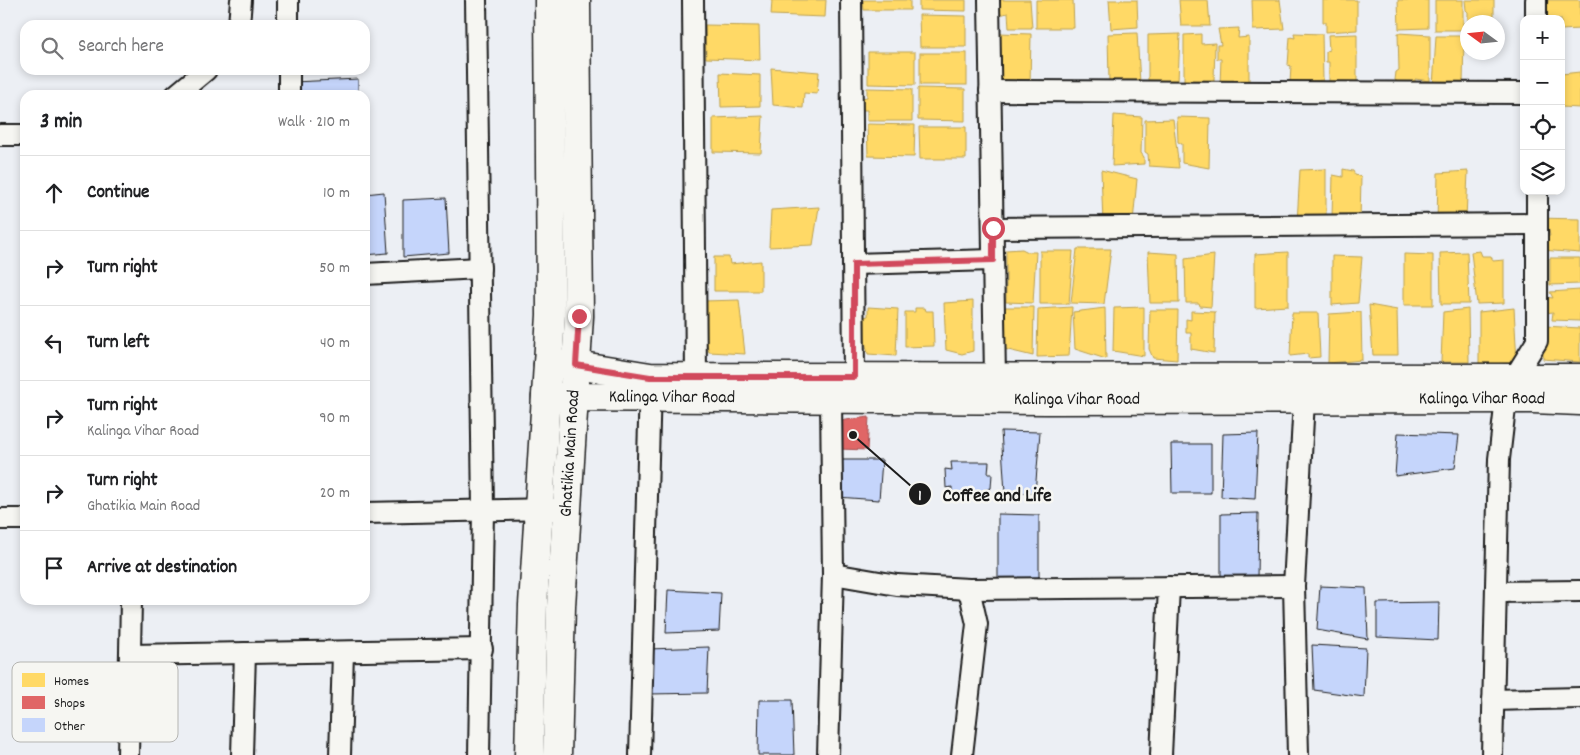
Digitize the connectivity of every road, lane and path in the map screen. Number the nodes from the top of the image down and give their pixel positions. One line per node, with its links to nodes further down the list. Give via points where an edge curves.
1 (241, 0): 11 (street)
2 (288, 0): 12 (street)
3 (476, 0): 26 (street)
4 (548, 0): 28 (street, Ghatikia Main Road, via 551,315)
5 (576, 0): 29 (street, Ghatikia Main Road, via 579,316)
6 (693, 0): 30 (street)
7 (852, 0): 25 (street)
8 (989, 0): 17 (street)
9 (1536, 0): 10 (street)
10 (1536, 15)
11 (239, 20)
12 (288, 20)
13 (200, 75): 15 (street)
14 (289, 75): 16 (street)
15 (182, 90)
16 (289, 90)
17 (990, 91): 18 (street); 23 (street)
18 (1520, 93)
19 (0, 135): 20 (street)
20 (20, 135)
21 (1536, 195): 22 (street)
22 (1537, 224): 23 (street); 35 (street, via 1537,341)
23 (993, 228): 24 (street)
24 (993, 260): 25 (street); 32 (street)
25 (854, 264): 31 (street)
26 (480, 268): 27 (street); 43 (street)
27 (370, 274)
28 (548, 364): 29 (street, Kalinga Vihar Road); 36 (street, Ghatikia Main Road)
29 (576, 365): 34 (street, Kalinga Vihar Road); 37 (street, Ghatikia Main Road)
30 (696, 377): 31 (street, Kalinga Vihar Road); 34 (street, Kalinga Vihar Road)
31 (854, 377): 32 (street, Kalinga Vihar Road)
32 (995, 378): 35 (street, Kalinga Vihar Road)
33 (1580, 378): 35 (street, Kalinga Vihar Road)
34 (650, 387): 37 (street, Kalinga Vihar Road); 38 (street, Kalinga Vihar Road); 68 (street)
35 (1511, 388): 39 (street, Kalinga Vihar Road); 40 (street, Kalinga Vihar Road); 52 (street, via 1499,459)
36 (546, 397): 37 (street, Kalinga Vihar Road); 41 (street, Ghatikia Main Road)
37 (574, 397): 42 (street, Ghatikia Main Road)
38 (831, 399): 39 (street, Kalinga Vihar Road); 47 (street)
39 (1304, 400): 48 (street)
40 (1580, 401)
41 (539, 509): 42 (street); 43 (street); 66 (street, Ghatikia Main Road)
42 (567, 509): 67 (street, Ghatikia Main Road)
43 (483, 510): 44 (street); 54 (street)
44 (370, 513)
45 (0, 519): 46 (street)
46 (20, 519)
47 (833, 574): 50 (street, via 897,585); 69 (street)
48 (1294, 586): 49 (street); 72 (street)
49 (1169, 587): 50 (street); 71 (street)
50 (969, 589): 70 (street, via 978,624)
51 (1580, 591): 52 (street)
52 (1496, 592): 60 (street)
53 (131, 605): 57 (street)
54 (482, 649): 55 (street); 65 (street)
55 (343, 652): 56 (street); 64 (street)
56 (245, 653): 57 (street); 63 (street)
57 (130, 655): 58 (street)
58 (130, 662)
59 (1580, 698): 60 (street)
60 (1493, 700): 73 (street)
61 (128, 742): 62 (street)
62 (128, 755)
63 (242, 755)
64 (340, 755)
65 (479, 755)
66 (529, 755)
67 (557, 755)
68 (640, 755)
69 (828, 755)
70 (962, 755)
71 (1161, 755)
72 (1298, 755)
73 (1492, 755)

